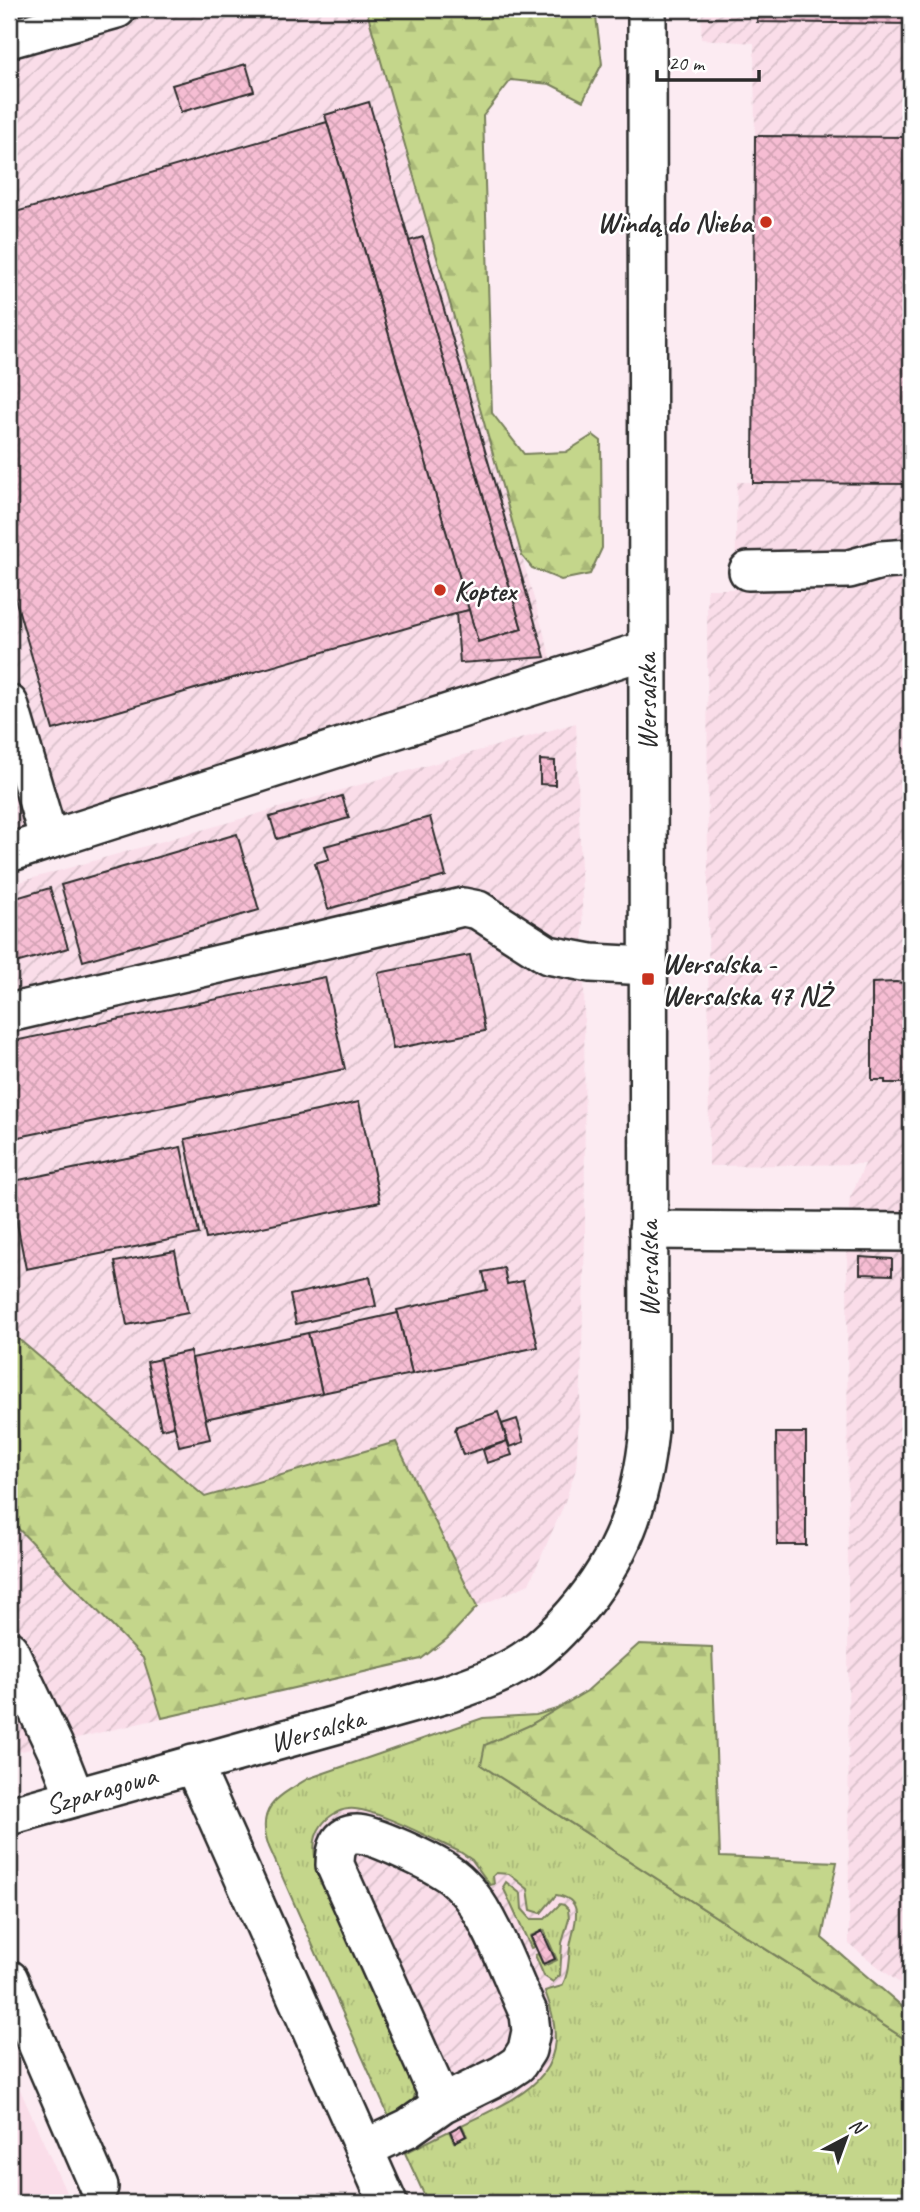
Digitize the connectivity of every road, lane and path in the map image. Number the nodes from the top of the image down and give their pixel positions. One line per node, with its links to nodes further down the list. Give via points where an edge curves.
1 (117, 9): 3 (street)
2 (647, 9): 6 (street, Wersalska)
3 (9, 38)
4 (911, 558): 5 (street, via 849,569)
5 (748, 571)
6 (646, 650): 8 (street); 10 (street, Wersalska)
7 (9, 704): 8 (street)
8 (49, 840): 9 (street)
9 (9, 853)
10 (648, 966): 11 (street, via 548,955 478,909 463,907); 12 (street, Wersalska)
11 (9, 1013)
12 (648, 1230): 13 (street); 15 (street, Wersalska, via 649,1430 643,1476 622,1543 587,1599 524,1661 479,1683)
13 (911, 1232)
14 (9, 1650): 16 (street)
15 (193, 1764): 16 (street, Szparagowa); 20 (street)
16 (75, 1797): 17 (street, Szparagowa)
17 (9, 1816)
18 (9, 1979): 21 (street)
19 (442, 2104): 19 (street, via 517,2064 527,2050 529,2014 480,1908 467,1891 446,1872 375,1838 356,1834 344,1838 335,1849 335,1865); 20 (street, via 408,2128)
20 (364, 2149): 22 (street)
21 (99, 2187)
22 (388, 2203)

